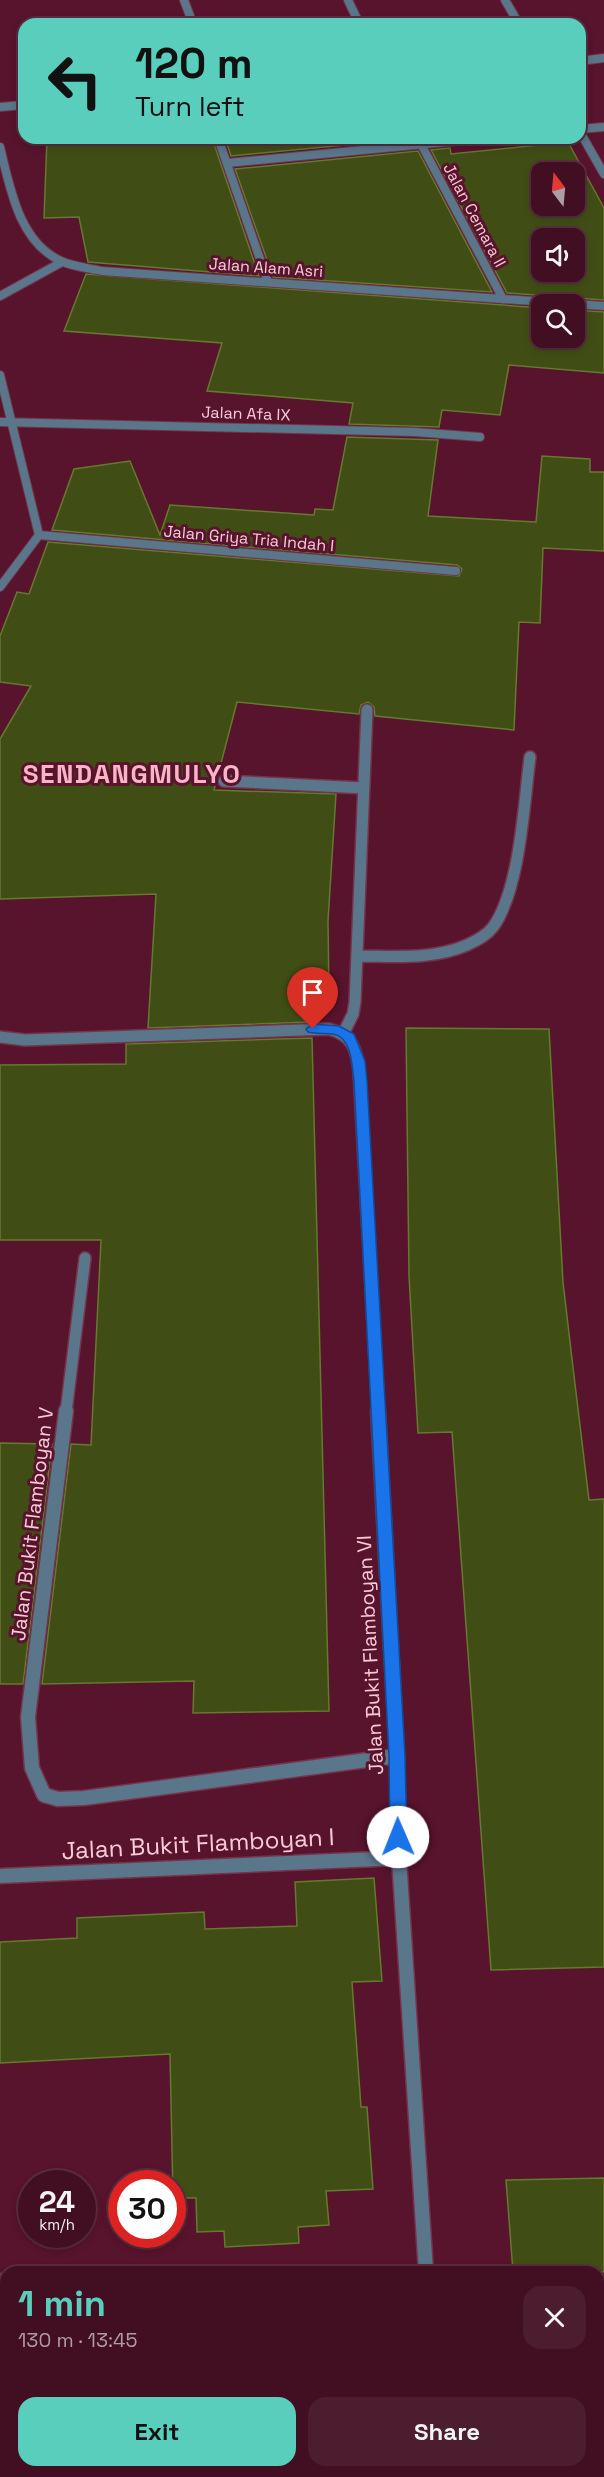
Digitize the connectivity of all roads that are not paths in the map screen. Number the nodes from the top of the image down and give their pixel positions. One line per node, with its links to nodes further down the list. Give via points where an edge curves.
1 (184, 0): 4 (street)
2 (348, 0): 5 (street)
3 (507, 0): 6 (street)
4 (191, 18)
5 (357, 18)
6 (516, 18)
7 (604, 58): 8 (street)
8 (586, 60)
9 (18, 106): 10 (street)
10 (0, 107)
11 (604, 127): 12 (street)
12 (586, 130)
13 (586, 142): 18 (street)
14 (220, 144): 17 (street)
15 (421, 144): 17 (street); 22 (street, Jalan Cemara II)
16 (0, 147): 19 (street, Jalan Alam Asri, via 28,232 39,248)
17 (227, 163): 20 (street)
18 (604, 174)
19 (62, 262): 20 (street, Jalan Alam Asri, via 102,271); 21 (street)
20 (268, 282): 22 (street, Jalan Alam Asri)
21 (0, 296)
22 (503, 299): 23 (street, Jalan Alam Asri)
23 (604, 306)
24 (0, 375): 25 (street)
25 (5, 422): 26 (street, Jalan Afa IX); 27 (street)
26 (480, 437)
27 (39, 535): 28 (street, Jalan Griya Tria Indah I); 29 (street)
28 (456, 571)
29 (0, 587)
30 (367, 710): 33 (street)
31 (530, 757): 34 (street, via 509,894 493,926 478,940 434,954)
32 (224, 781): 33 (street)
33 (364, 788): 34 (street)
34 (358, 956): 35 (street, via 355,1002)
35 (347, 1035): 36 (street, via 329,1029 26,1040); 38 (street, Jalan Bukit Flamboyan VI, via 358,1061 360,1081)
36 (0, 1037)
37 (85, 1258): 38 (street, Jalan Bukit Flamboyan V, via 28,1717 31,1772 37,1786 44,1796 84,1798)
38 (397, 1756): 39 (street, Jalan Bukit Flamboyan VI)
39 (399, 1858): 40 (street, Jalan Bukit Flamboyan I); 41 (street, Jalan Bukit Flamboyan VI)
40 (0, 1876)
41 (426, 2266)

